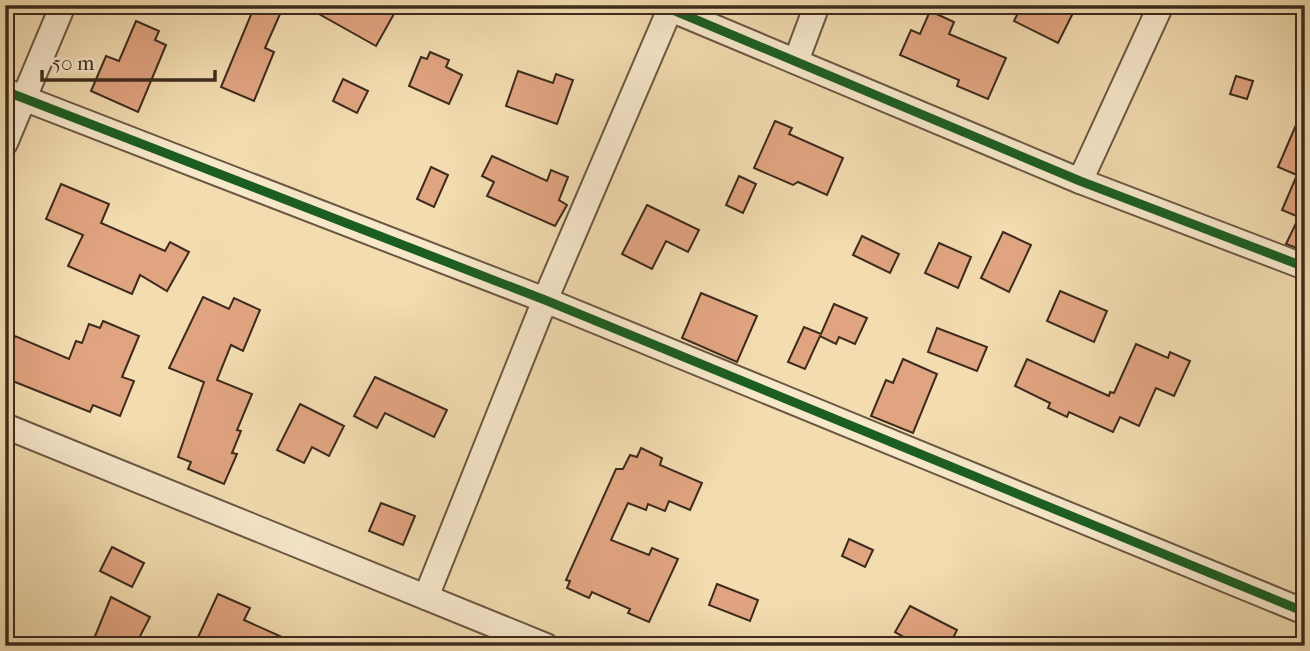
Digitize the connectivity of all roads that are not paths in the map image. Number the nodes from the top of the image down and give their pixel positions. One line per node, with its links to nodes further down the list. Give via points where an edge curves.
1 (63, 5): 6 (street)
2 (817, 5): 5 (street)
3 (1161, 5): 8 (street)
4 (666, 7): 5 (street); 10 (street)
5 (796, 61): 8 (street)
6 (15, 94): 7 (street); 10 (street)
7 (5, 143)
8 (1080, 181): 9 (street)
9 (1305, 267)
10 (545, 300): 12 (street); 13 (street)
11 (5, 426): 12 (street)
12 (426, 597): 14 (street)
13 (1305, 611)
14 (533, 643)

